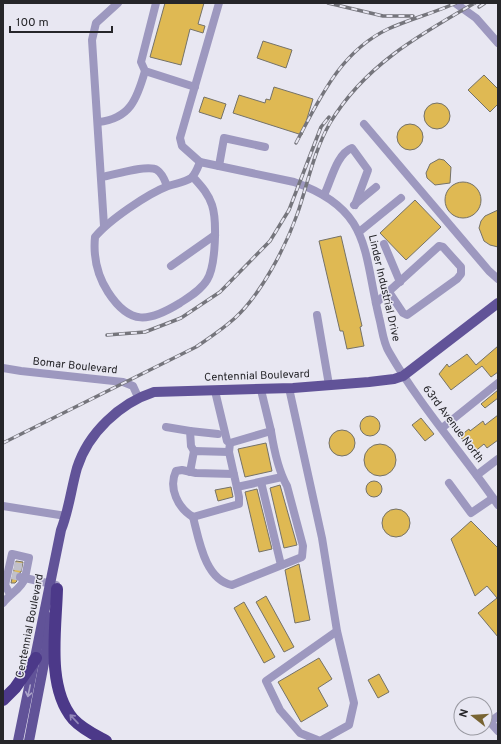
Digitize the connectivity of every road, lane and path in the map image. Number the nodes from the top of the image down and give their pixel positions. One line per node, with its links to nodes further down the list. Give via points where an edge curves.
1 (118, 3): 8 (street, via 96,23 92,40)
2 (156, 3): 6 (street, via 141,62)
3 (219, 3): 7 (street)
4 (455, 3): 5 (street, via 476,18)
5 (498, 43)
6 (145, 71): 7 (street); 8 (street, via 138,94 129,109 110,121)
7 (195, 87): 11 (street, Linder Industrial Drive, via 180,138 186,151)
8 (98, 122): 13 (street)
9 (364, 124): 26 (street)
10 (265, 147): 12 (street, via 224,138)
11 (200, 162): 12 (street, Linder Industrial Drive); 14 (street)
12 (219, 166): 17 (street, Linder Industrial Drive, via 294,182)
13 (102, 177): 15 (street, via 149,168 157,170); 21 (street)
14 (193, 177): 15 (street); 23 (street, via 205,190 212,205)
15 (167, 186): 21 (street)
16 (376, 188): 19 (street)
17 (324, 195): 19 (street, via 332,172 352,148 368,170); 20 (street, Linder Industrial Drive)
18 (401, 198): 22 (street)
19 (355, 205): 20 (street)
20 (346, 212): 22 (street, Linder Industrial Drive)
21 (104, 226): 23 (street, via 95,237 94,248 95,264 102,282 114,302 129,314 144,319 160,315 194,295 208,280)
22 (359, 232): 29 (street, Linder Industrial Drive, via 367,256)
23 (215, 235): 25 (street)
24 (384, 244): 27 (street)
25 (171, 266)
26 (498, 279)
27 (400, 282): 28 (street); 28 (street, via 440,246 462,269 457,279 407,315)
28 (389, 292): 29 (street)
29 (376, 303): 33 (street, Linder Industrial Drive, via 388,350)
30 (498, 303): 33 (main road, Centennial Boulevard)
31 (317, 315): 35 (street)
32 (4, 368): 39 (street, Bomar Boulevard, via 123,382 133,386)
33 (403, 376): 35 (main road, Centennial Boulevard, via 376,382); 41 (street, 63rd Avenue North)
34 (498, 384): 41 (street)
35 (329, 385): 36 (main road, Centennial Boulevard)
36 (289, 388): 37 (main road, Centennial Boulevard); 66 (street, via 322,538)
37 (261, 390): 38 (main road, Centennial Boulevard); 43 (street)
38 (215, 391): 39 (main road, Centennial Boulevard, via 164,390); 45 (street, via 227,441)
39 (138, 397): 59 (main road, Centennial Boulevard, via 92,437 77,470)
40 (166, 427): 42 (street)
41 (442, 428): 51 (street, 63rd Avenue North)
42 (190, 431): 44 (street); 46 (street)
43 (271, 432): 45 (street); 52 (street)
44 (218, 434)
45 (230, 443): 47 (street)
46 (194, 451): 47 (street); 49 (street)
47 (229, 452): 50 (street)
48 (498, 459): 51 (street)
49 (190, 472): 50 (street); 60 (street, via 176,471 172,480 174,491 184,511)
50 (234, 474): 55 (street)
51 (477, 475): 56 (street, 63rd Avenue North)
52 (282, 477): 53 (street); 61 (street, via 287,486 303,546 302,557)
53 (261, 482): 55 (street); 61 (street)
54 (449, 483): 56 (street, via 471,513)
55 (237, 488): 60 (street, via 239,504)
56 (493, 498): 57 (street, 63rd Avenue North)
57 (498, 505)
58 (3, 506): 59 (street)
59 (66, 516): 63 (main road, Centennial Boulevard, via 61,530)
60 (193, 517): 61 (street, via 203,554 215,576 224,583 232,585)
61 (281, 565)
62 (16, 576): 62 (street, via 18,567); 63 (street); 64 (street, via 5,585); 64 (street, via 23,585)
63 (55, 586): 67 (main road, Centennial Boulevard); 72 (main road, Centennial Boulevard); 73 (highway, one-way to 63, via 74,720 62,703 54,664)
64 (10, 594): 65 (street)
65 (3, 603)
66 (336, 631): 66 (street, via 354,703 349,725 320,741 300,733 280,710 266,681)
67 (36, 658): 68 (highway); 71 (main road, Centennial Boulevard, one-way to 71)
68 (3, 700)
69 (498, 716): 70 (street, via 490,722)
70 (498, 732)
71 (18, 741)
72 (29, 741)
73 (106, 741)

